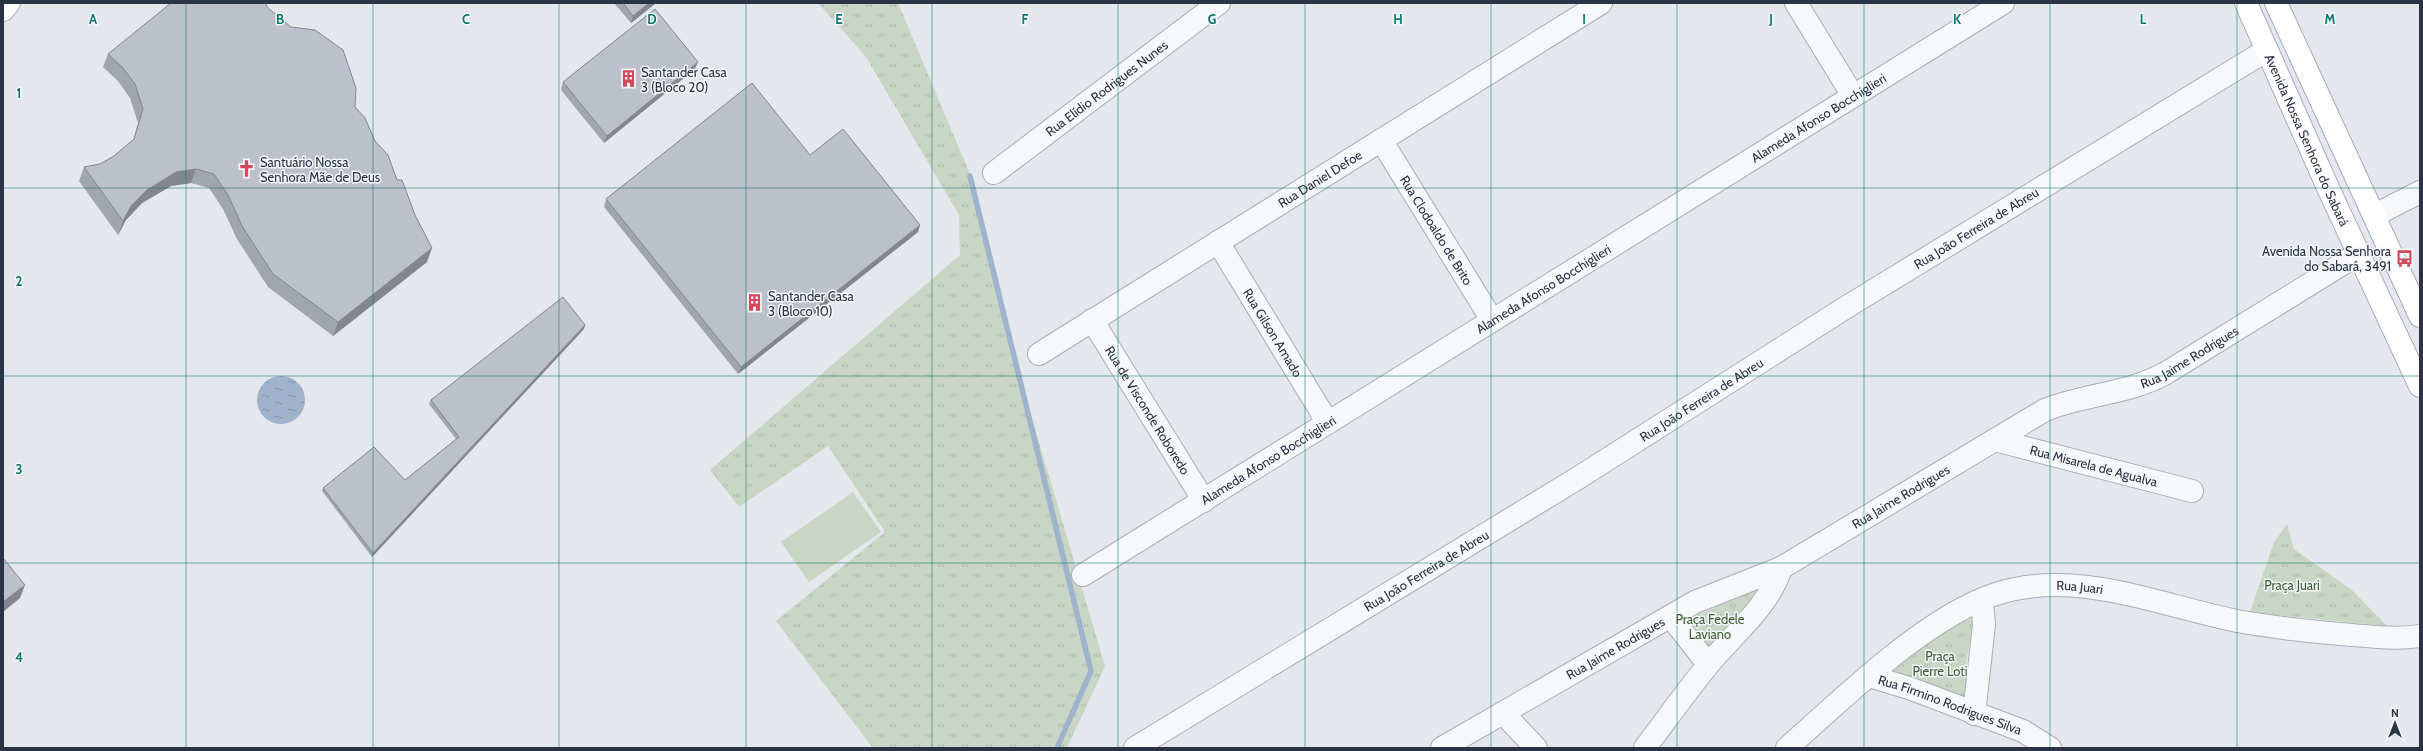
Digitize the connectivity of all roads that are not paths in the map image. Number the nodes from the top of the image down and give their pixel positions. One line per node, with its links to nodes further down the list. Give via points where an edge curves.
1 (9, 3): 8 (main road)
2 (1220, 3): 12 (street, Rua Elídio Rodrigues Nunes)
3 (1601, 3): 11 (street, Rua Daniel Defoe)
4 (1796, 3): 10 (street)
5 (2003, 3): 10 (street, Alameda Afonso Bocchiglieri)
6 (2246, 3): 9 (main road, Avenida Nossa Senhora do Sabará)
7 (2276, 3): 14 (main road, Avenida Nossa Senhora do Sabará)
8 (3, 10)
9 (2267, 50): 16 (main road, Avenida Nossa Senhora do Sabará); 36 (street, Rua João Ferreira de Abreu, via 1845,308 1578,478)
10 (1853, 96): 19 (street, Alameda Afonso Bocchiglieri)
11 (1381, 140): 15 (street, Rua Daniel Defoe); 19 (street, Rua Clodoaldo de Brito)
12 (994, 173)
13 (2420, 192): 14 (street)
14 (2375, 214): 17 (main road, Avenida Nossa Senhora do Sabará)
15 (1218, 242): 18 (street, Rua Daniel Defoe); 22 (street, Rua Gilson Amado)
16 (2360, 254): 21 (main road, Avenida Nossa Senhora do Sabará); 23 (street, Rua Jaime Rodrigues, via 2150,382 2061,404)
17 (2420, 316)
18 (1092, 320): 20 (street, Rua Daniel Defoe); 25 (street, Rua de Visconde Roboredo)
19 (1492, 320): 22 (street, Alameda Afonso Bocchiglieri)
20 (1039, 354)
21 (2420, 386)
22 (1328, 423): 25 (street, Alameda Afonso Bocchiglieri)
23 (1995, 440): 24 (street, Rua Misarela de Agualva); 26 (street, Rua Jaime Rodrigues)
24 (2192, 491)
25 (1204, 500): 27 (street, Alameda Afonso Bocchiglieri)
26 (1781, 568): 29 (street, Rua Jaime Rodrigues, via 1709,596); 31 (street, via 1776,584 1760,607)
27 (1083, 575)
28 (1979, 601): 30 (street, Rua Juari, via 2020,589 2065,584 2101,589 2238,621 2391,638); 32 (street, Rua Juari, via 1916,639); 34 (street, via 1984,612 1984,625)
29 (1671, 617): 31 (street); 33 (street, Rua Jaime Rodrigues)
30 (2420, 636)
31 (1708, 664): 39 (street)
32 (1869, 676): 34 (street, Rua Firmino Rodrigues Silva); 40 (street, Rua Juari)
33 (1503, 713): 37 (street, Rua Jaime Rodrigues); 38 (street)
34 (1974, 714): 35 (street, Rua Firmino Rodrigues Silva)
35 (2025, 740): 41 (street, Rua Firmino Rodrigues Silva)
36 (1135, 748)
37 (1442, 748)
38 (1536, 748)
39 (1645, 748)
40 (1787, 748)
41 (2050, 748)

